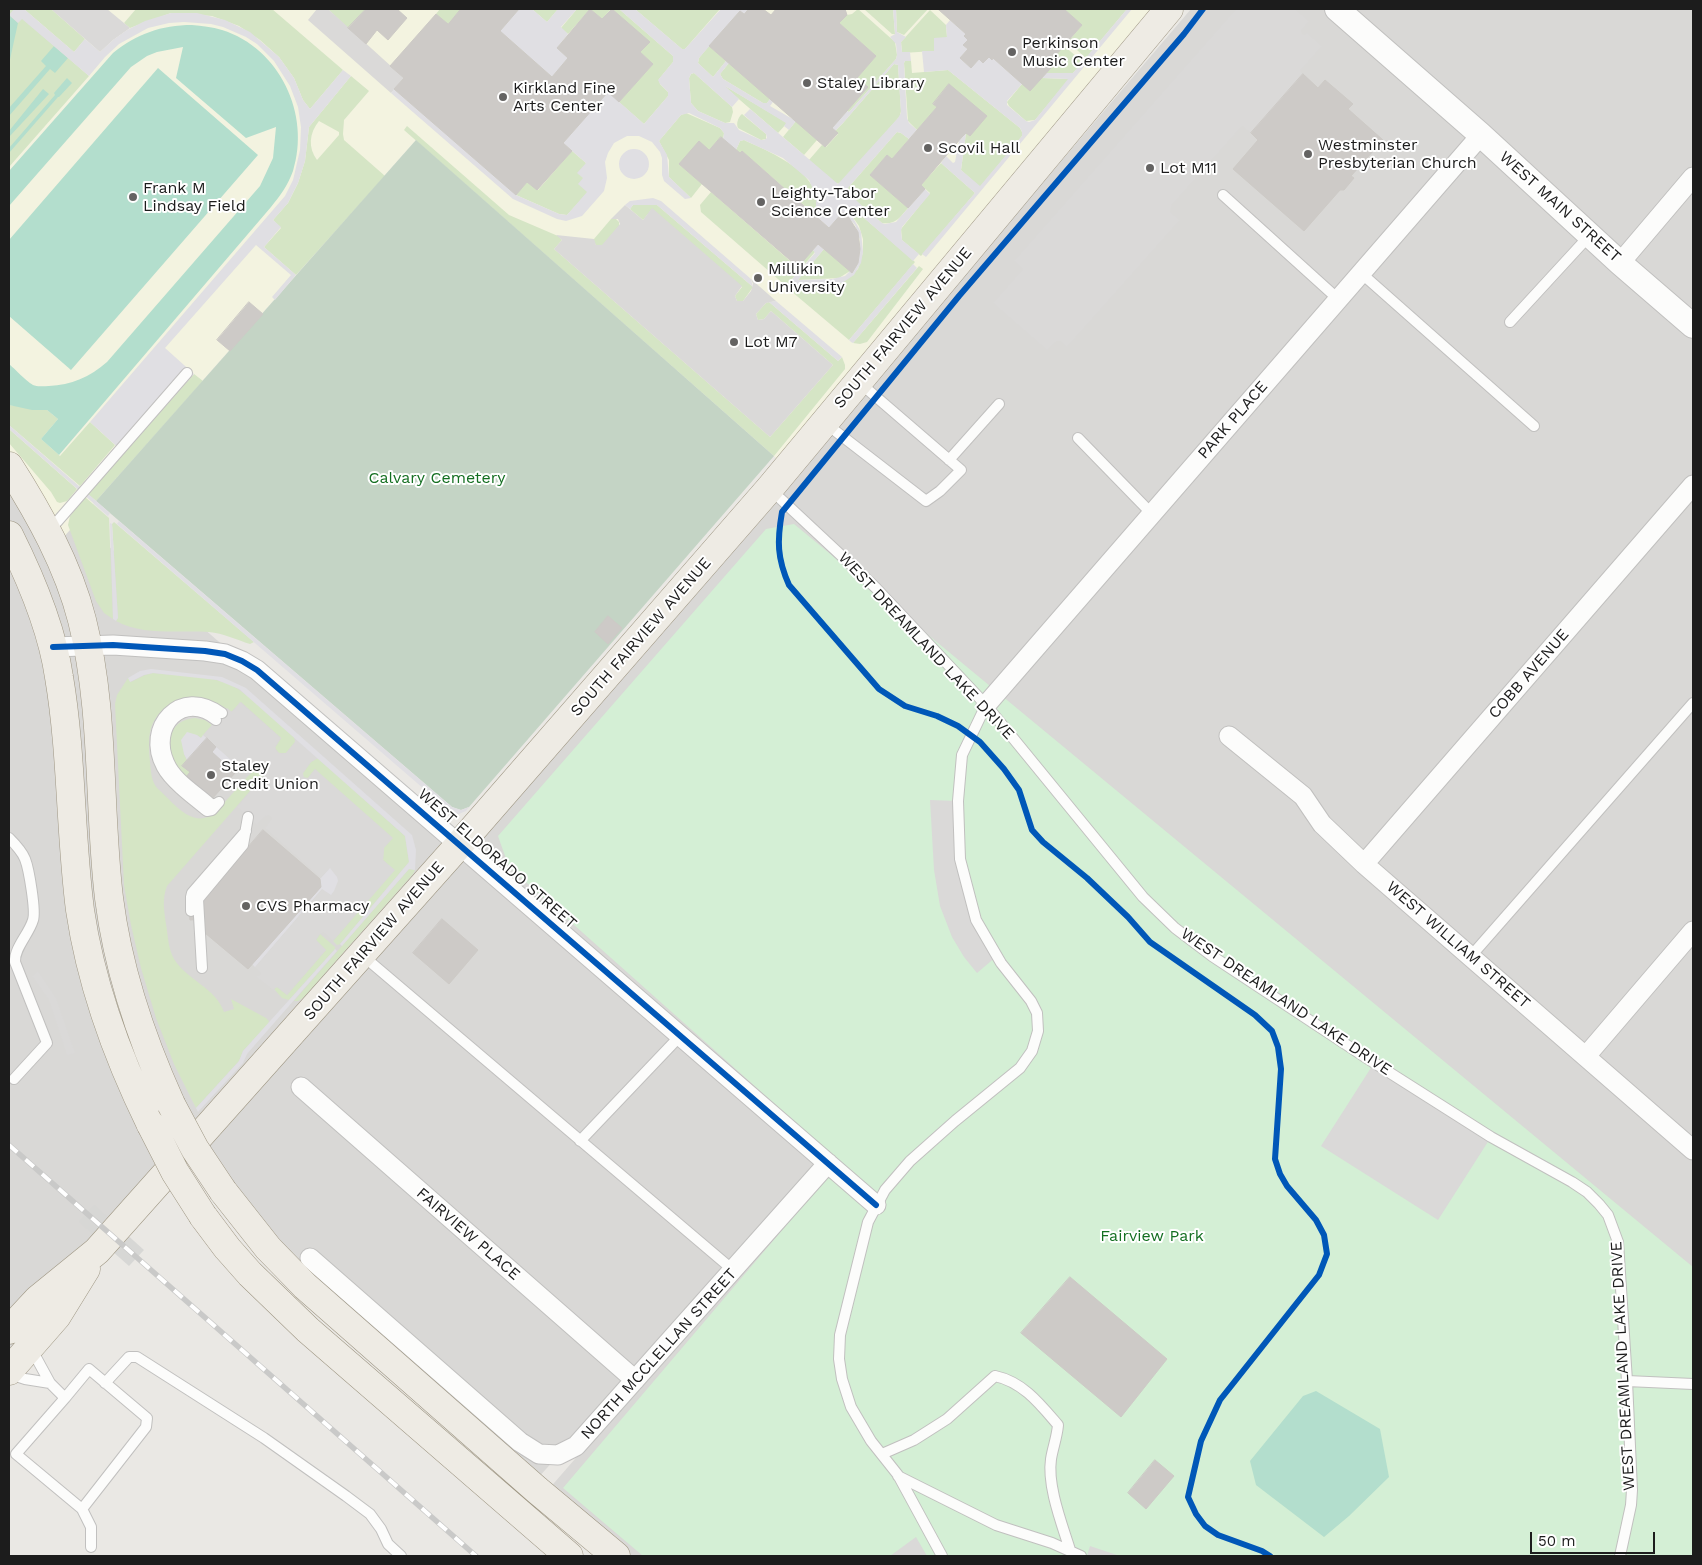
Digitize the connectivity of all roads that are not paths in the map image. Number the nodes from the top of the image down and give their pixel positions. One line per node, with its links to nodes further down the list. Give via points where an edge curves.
1 (1169, 9): 13 (main road, SOUTH FAIRVIEW AVENUE)
2 (1337, 9): 3 (street, WEST MAIN STREET)
3 (1481, 135): 6 (street, WEST MAIN STREET); 8 (street, PARK PLACE)
4 (1693, 177): 7 (street)
5 (1223, 195): 9 (lane)
6 (1590, 235): 7 (street, WEST MAIN STREET); 10 (lane)
7 (1620, 262): 11 (street, WEST MAIN STREET)
8 (1361, 273): 9 (street, PARK PLACE); 16 (lane)
9 (1338, 299): 22 (street, PARK PLACE)
10 (1510, 322)
11 (1693, 326)
12 (187, 373): 23 (lane)
13 (859, 381): 15 (main road, SOUTH FAIRVIEW AVENUE); 18 (lane)
14 (999, 404): 18 (lane)
15 (824, 422): 18 (lane, via 926,501 961,470); 21 (main road, SOUTH FAIRVIEW AVENUE)
16 (1534, 426)
17 (1078, 438): 22 (lane)
18 (949, 460)
19 (9, 466): 23 (main road)
20 (1693, 485): 35 (street, COBB AVENUE)
21 (770, 488): 28 (lane, WEST DREAMLAND LAKE DRIVE, via 876,588); 34 (main road, SOUTH FAIRVIEW AVENUE)
22 (1152, 514): 28 (street, PARK PLACE)
23 (47, 533): 25 (main road, via 73,590)
24 (9, 535): 26 (main road, via 39,603)
25 (88, 645): 26 (street, WEST ELDORADO STREET); 34 (street, WEST ELDORADO STREET, via 186,649 224,654 242,661 257,670); 68 (main road, bridge, via 97,707 109,899 123,974 150,1057 170,1104 196,1149 223,1191 268,1248 305,1286)
26 (53, 647): 67 (main road, bridge, via 64,719 81,913 99,993 116,1048 175,1172 203,1216 250,1274 308,1330)
27 (1693, 703): 38 (lane)
28 (986, 705): 47 (lane, via 962,755 958,801 960,859 976,920 1001,963 1031,1001 1037,1013 1038,1031 1032,1051 1020,1068 910,1161); 55 (lane, WEST DREAMLAND LAKE DRIVE, via 1143,897 1175,928 1357,1052 1491,1137 1572,1182 1599,1204 1608,1215 1618,1242)
29 (219, 717): 31 (lane, via 206,703 195,701 178,705 161,722 156,739 160,762 171,779 207,811)
30 (1229, 736): 35 (street, WEST WILLIAM STREET, via 1303,796 1322,824)
31 (219, 802)
32 (248, 817): 39 (lane, via 243,846 198,899)
33 (9, 838): 42 (lane, via 25,859 34,908 33,922 15,962 47,1043)
34 (459, 845): 37 (main road, SOUTH FAIRVIEW AVENUE); 40 (street, WEST ELDORADO STREET)
35 (1364, 864): 38 (street, WEST WILLIAM STREET)
36 (1693, 931): 41 (street)
37 (362, 955): 44 (lane); 48 (main road, SOUTH FAIRVIEW AVENUE)
38 (1471, 956): 41 (street, WEST WILLIAM STREET)
39 (199, 965)
40 (680, 1036): 44 (lane); 46 (street, WEST ELDORADO STREET)
41 (1586, 1056): 45 (street, WEST WILLIAM STREET)
42 (14, 1079)
43 (301, 1087): 54 (street, FAIRVIEW PLACE)
44 (580, 1141): 50 (lane)
45 (1691, 1142)
46 (828, 1164): 47 (street, WEST ELDORADO STREET); 50 (street, NORTH MCCLELLAN STREET)
47 (876, 1205): 60 (lane, via 868,1222 845,1314 839,1359 851,1407)
48 (97, 1251): 51 (main road, SOUTH FAIRVIEW AVENUE, via 38,1299); 52 (main road, SOUTH FAIRVIEW AVENUE, via 57,1316)
49 (310, 1258): 54 (street, NORTH MCCLELLAN STREET, via 520,1442 539,1454 558,1455 576,1446)
50 (733, 1270): 54 (street, NORTH MCCLELLAN STREET)
51 (9, 1330)
52 (30, 1347): 53 (main road, SOUTH FAIRVIEW AVENUE); 56 (lane)
53 (9, 1373): 56 (lane)
54 (635, 1380)
55 (1627, 1381): 58 (lane); 65 (lane, WEST DREAMLAND LAKE DRIVE, via 1632,1490)
56 (50, 1383): 59 (lane)
57 (105, 1383): 59 (lane, via 89,1369); 62 (lane, via 147,1418 146,1427); 66 (lane, via 129,1357 137,1358 264,1438 346,1496 370,1514 388,1544)
58 (1693, 1384)
59 (65, 1398): 62 (lane, via 16,1454)
60 (882, 1454): 61 (lane); 64 (lane, via 914,1440 947,1419 996,1376 1008,1379 1035,1398 1058,1425 1051,1460 1052,1482)
61 (898, 1476): 64 (lane, via 996,1524); 69 (lane)
62 (82, 1509): 63 (lane, via 91,1527)
63 (91, 1547)
64 (1070, 1550): 70 (lane)
65 (1619, 1555)
66 (401, 1556)
67 (569, 1556)
68 (616, 1556)
69 (942, 1556)
70 (1081, 1556)

